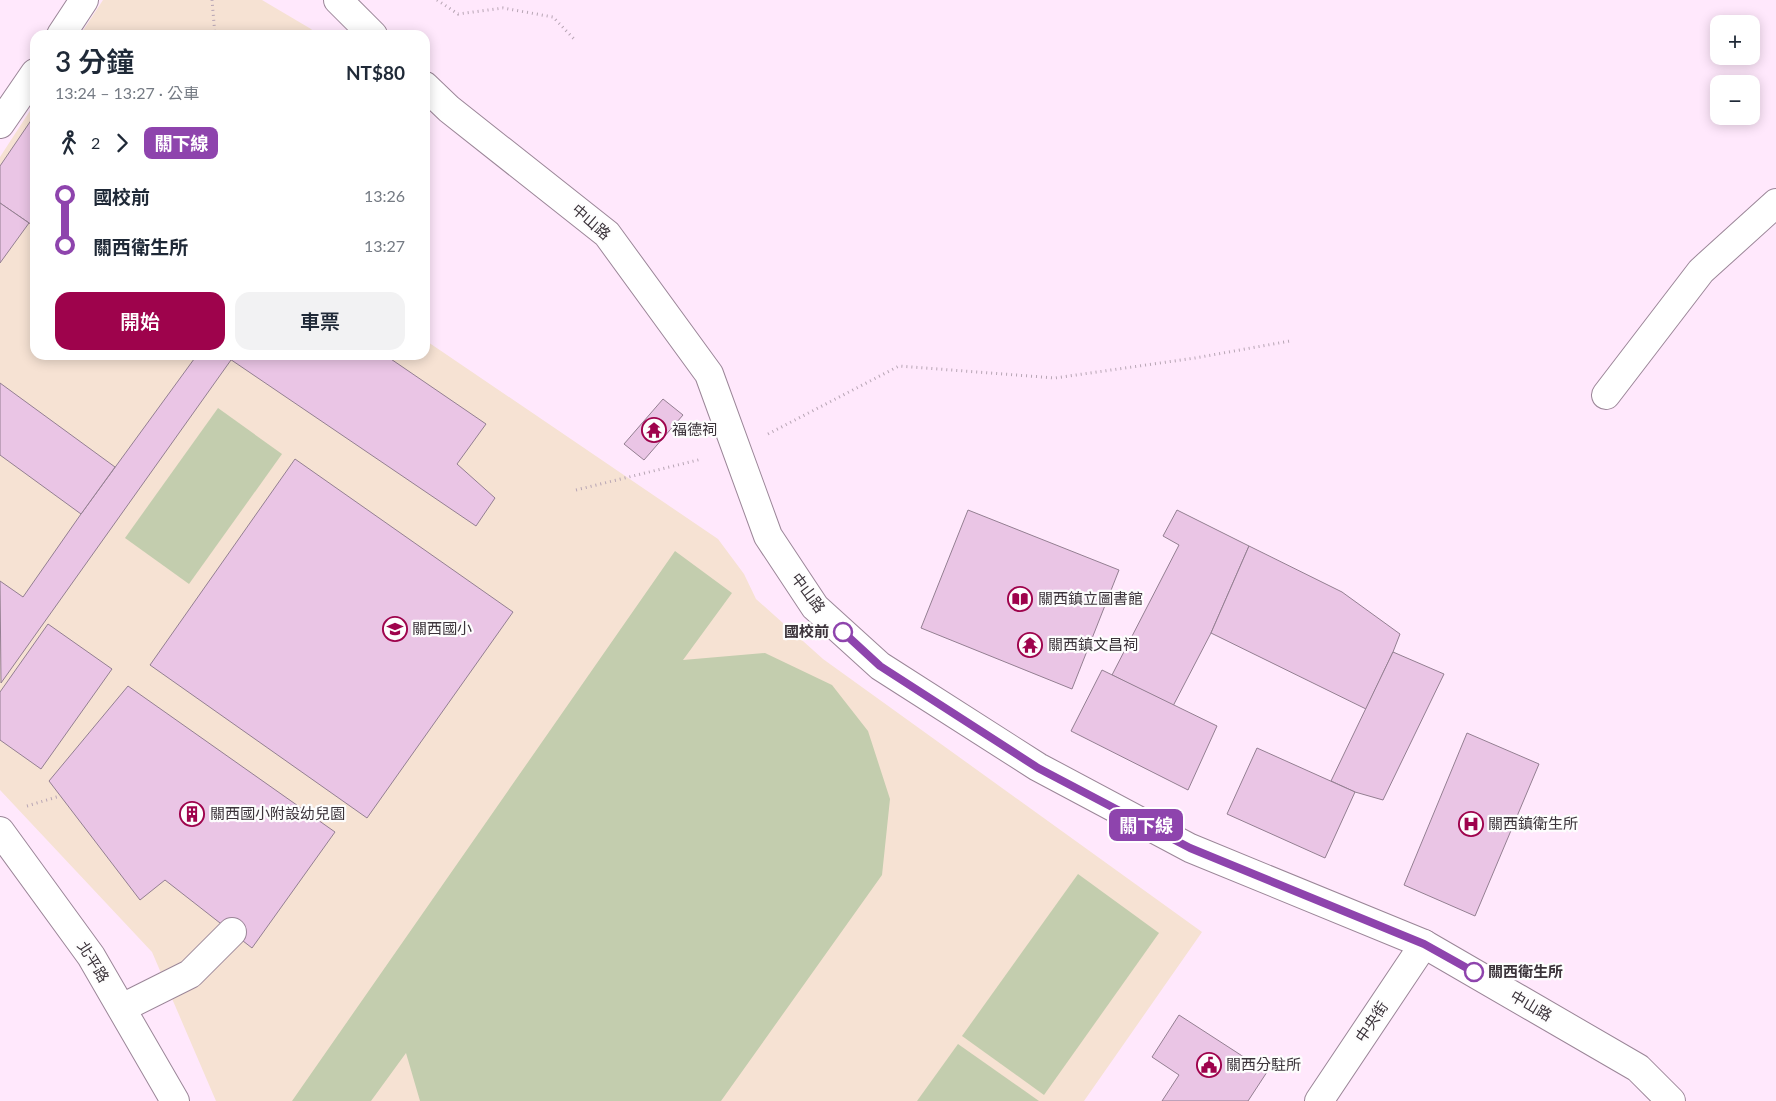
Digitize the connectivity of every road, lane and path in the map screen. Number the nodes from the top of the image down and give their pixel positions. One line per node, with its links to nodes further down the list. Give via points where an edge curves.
1 (84, 0): 5 (street)
2 (212, 0): 6 (path)
3 (338, 0): 7 (street)
4 (437, 0): 8 (path, via 458,14 503,8 552,17)
5 (64, 30)
6 (215, 30)
7 (368, 30)
8 (575, 40)
9 (30, 80): 11 (street)
10 (430, 91): 15 (street, 中山路, via 608,234 709,374)
11 (0, 124)
12 (1776, 203): 14 (street, via 1701,272)
13 (1290, 341): 15 (path, via 1055,378 899,366)
14 (1606, 396)
15 (738, 450): 16 (path); 21 (street, 中山路, via 768,536 815,607 880,666 1038,768 1190,848)
16 (576, 490)
17 (60, 796): 18 (path)
18 (21, 808)
19 (0, 831): 22 (street, 北平路, via 91,956)
20 (232, 932): 22 (street, via 190,974)
21 (1424, 944): 24 (street, 中央街); 25 (street, 中山路, via 1638,1068)
22 (122, 1008): 23 (street, 北平路)
23 (175, 1101)
24 (1319, 1101)
25 (1671, 1101)

